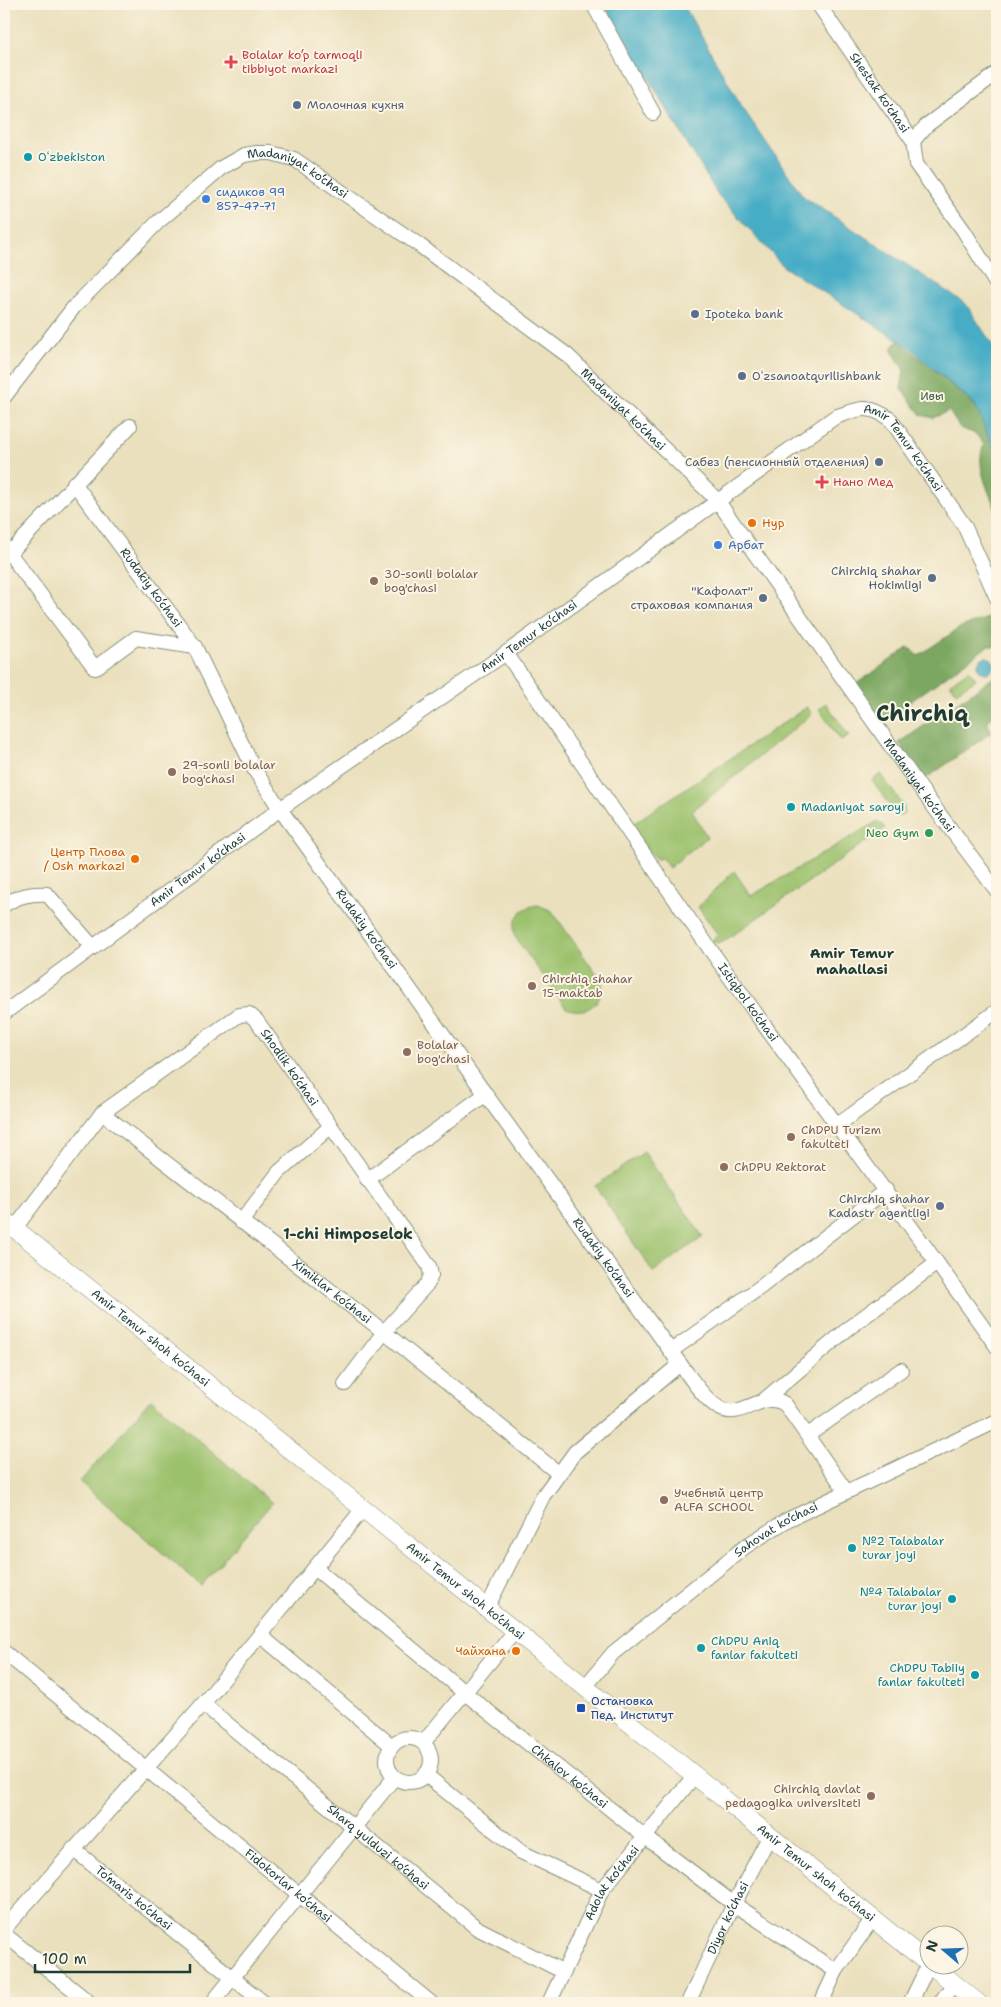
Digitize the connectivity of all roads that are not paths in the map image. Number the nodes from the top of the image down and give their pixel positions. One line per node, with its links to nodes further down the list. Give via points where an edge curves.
1 (593, 4): 4 (street)
2 (818, 4): 5 (street, Shestak ko'chasi)
3 (997, 73): 5 (street, via 927,126)
4 (653, 113)
5 (914, 141): 6 (street, Shestak ko'chasi, via 916,164 964,231)
6 (997, 285)
7 (4, 398): 10 (street, Madaniyat ko‘chasi, via 74,307 158,222 221,168 244,156 271,152 294,159 419,245 567,355)
8 (130, 426): 9 (street)
9 (74, 483): 11 (street, via 43,520); 13 (street, Rudakiy ko‘chasi)
10 (717, 500): 12 (street, Amir Temur ko‘chasi, via 835,417 865,408 873,410 899,430 964,525); 14 (street, Amir Temur ko‘chasi); 16 (street, Madaniyat ko‘chasi)
11 (7, 550): 13 (street, via 95,668 136,638)
12 (997, 598)
13 (195, 647): 15 (street, Rudakiy ko‘chasi, via 254,769)
14 (506, 653): 15 (street, Amir Temur ko‘chasi); 23 (street, Istiqbol ko‘chasi)
15 (280, 808): 18 (street, Amir Temur ko‘chasi); 21 (street, Rudakiy ko‘chasi)
16 (997, 891)
17 (4, 905): 18 (street, via 27,894 47,894)
18 (93, 947): 20 (street, Amir Temur ko‘chasi)
19 (997, 1011): 23 (street)
20 (4, 1012)
21 (486, 1094): 25 (street); 32 (street, Rudakiy ko‘chasi)
22 (102, 1113): 24 (street, Shodlik ko‘chasi, via 239,1015 249,1014); 27 (street, Ximiklar ko‘chasi); 28 (street, Shodlik ko‘chasi)
23 (836, 1126): 26 (street, Istiqbol ko‘chasi)
24 (330, 1127): 25 (street, Shodlik ko‘chasi); 27 (street, via 279,1172)
25 (367, 1180): 30 (street, Shodlik ko‘chasi, via 429,1266 431,1275 428,1283)
26 (886, 1190): 29 (street, Istiqbol ko‘chasi); 32 (street, via 762,1286)
27 (241, 1222): 30 (street, Ximiklar ko‘chasi)
28 (9, 1224): 41 (main road, Amir Temur shoh ko‘chasi)
29 (938, 1263): 31 (street, Istiqbol ko‘chasi); 36 (street, Rudakiy ko‘chasi, via 850,1327)
30 (384, 1332): 35 (street, Shodlik ko‘chasi); 39 (street, Ximiklar ko‘chasi)
31 (997, 1347)
32 (671, 1351): 33 (street, Rudakiy ko‘chasi)
33 (680, 1364): 36 (street, Rudakiy ko‘chasi, via 711,1402 726,1411 732,1413); 39 (street, via 575,1452)
34 (900, 1370): 38 (street)
35 (345, 1384)
36 (764, 1400): 38 (street, via 785,1404)
37 (997, 1421): 40 (street, Sahovat ko‘chasi)
38 (808, 1435): 40 (street)
39 (558, 1474): 43 (street, via 543,1496)
40 (846, 1491): 47 (street, Sahovat ko‘chasi, via 786,1520 746,1546 614,1653)
41 (363, 1509): 42 (street); 43 (main road, Amir Temur shoh ko‘chasi)
42 (315, 1568): 45 (street); 48 (street, Chkalov ko‘chasi)
43 (487, 1608): 44 (main road, Amir Temur shoh ko‘chasi)
44 (516, 1630): 47 (main road, Amir Temur shoh ko‘chasi); 48 (street)
45 (260, 1635): 49 (street); 51 (street)
46 (4, 1652): 52 (street, Fidokorlar ko‘chasi)
47 (586, 1687): 54 (main road, Amir Temur shoh ko‘chasi)
48 (465, 1693): 50 (street); 58 (street, Chkalov ko‘chasi)
49 (203, 1704): 52 (street); 56 (street, Sharq yulduzi ko‘chasi)
50 (423, 1743): 51 (street, via 410,1738); 53 (street, via 431,1755)
51 (392, 1746): 55 (street, via 386,1759)
52 (146, 1767): 59 (street); 61 (street, Fidokorlar ko‘chasi)
53 (426, 1775): 55 (street, via 421,1780 407,1783); 60 (street, via 521,1852)
54 (694, 1775): 57 (main road, Amir Temur shoh ko‘chasi); 58 (street, Adolat ko‘chasi)
55 (394, 1778): 56 (street)
56 (355, 1828): 61 (street); 68 (street, Sharq yulduzi ko‘chasi, via 476,1928)
57 (770, 1835): 62 (street, Diyor ko‘chasi); 63 (main road, Amir Temur shoh ko‘chasi)
58 (644, 1836): 60 (street, Adolat ko‘chasi); 62 (street, Chkalov ko‘chasi)
59 (73, 1849): 64 (street); 71 (street, To‘maris ko‘chasi)
60 (602, 1890): 68 (street, Adolat ko‘chasi)
61 (300, 1896): 71 (street); 76 (street, Fidokorlar ko‘chasi)
62 (734, 1904): 67 (street, Chkalov ko‘chasi); 78 (street, Diyor ko‘chasi)
63 (873, 1918): 66 (main road, Amir Temur shoh ko‘chasi); 67 (street)
64 (4, 1928)
65 (4, 1934): 73 (street)
66 (918, 1955)
67 (836, 1971): 79 (street)
68 (564, 1972): 77 (street, Adolat ko‘chasi)
69 (924, 1974): 80 (street)
70 (942, 1974): 72 (main road, Amir Temur shoh ko‘chasi)
71 (232, 1978): 74 (street); 75 (street, To‘maris ko‘chasi)
72 (954, 1984): 81 (street); 82 (main road, Amir Temur shoh ko‘chasi)
73 (90, 2003)
74 (212, 2003)
75 (264, 2003)
76 (431, 2003)
77 (549, 2003)
78 (688, 2003)
79 (821, 2003)
80 (910, 2003)
81 (940, 2003)
82 (978, 2003)

